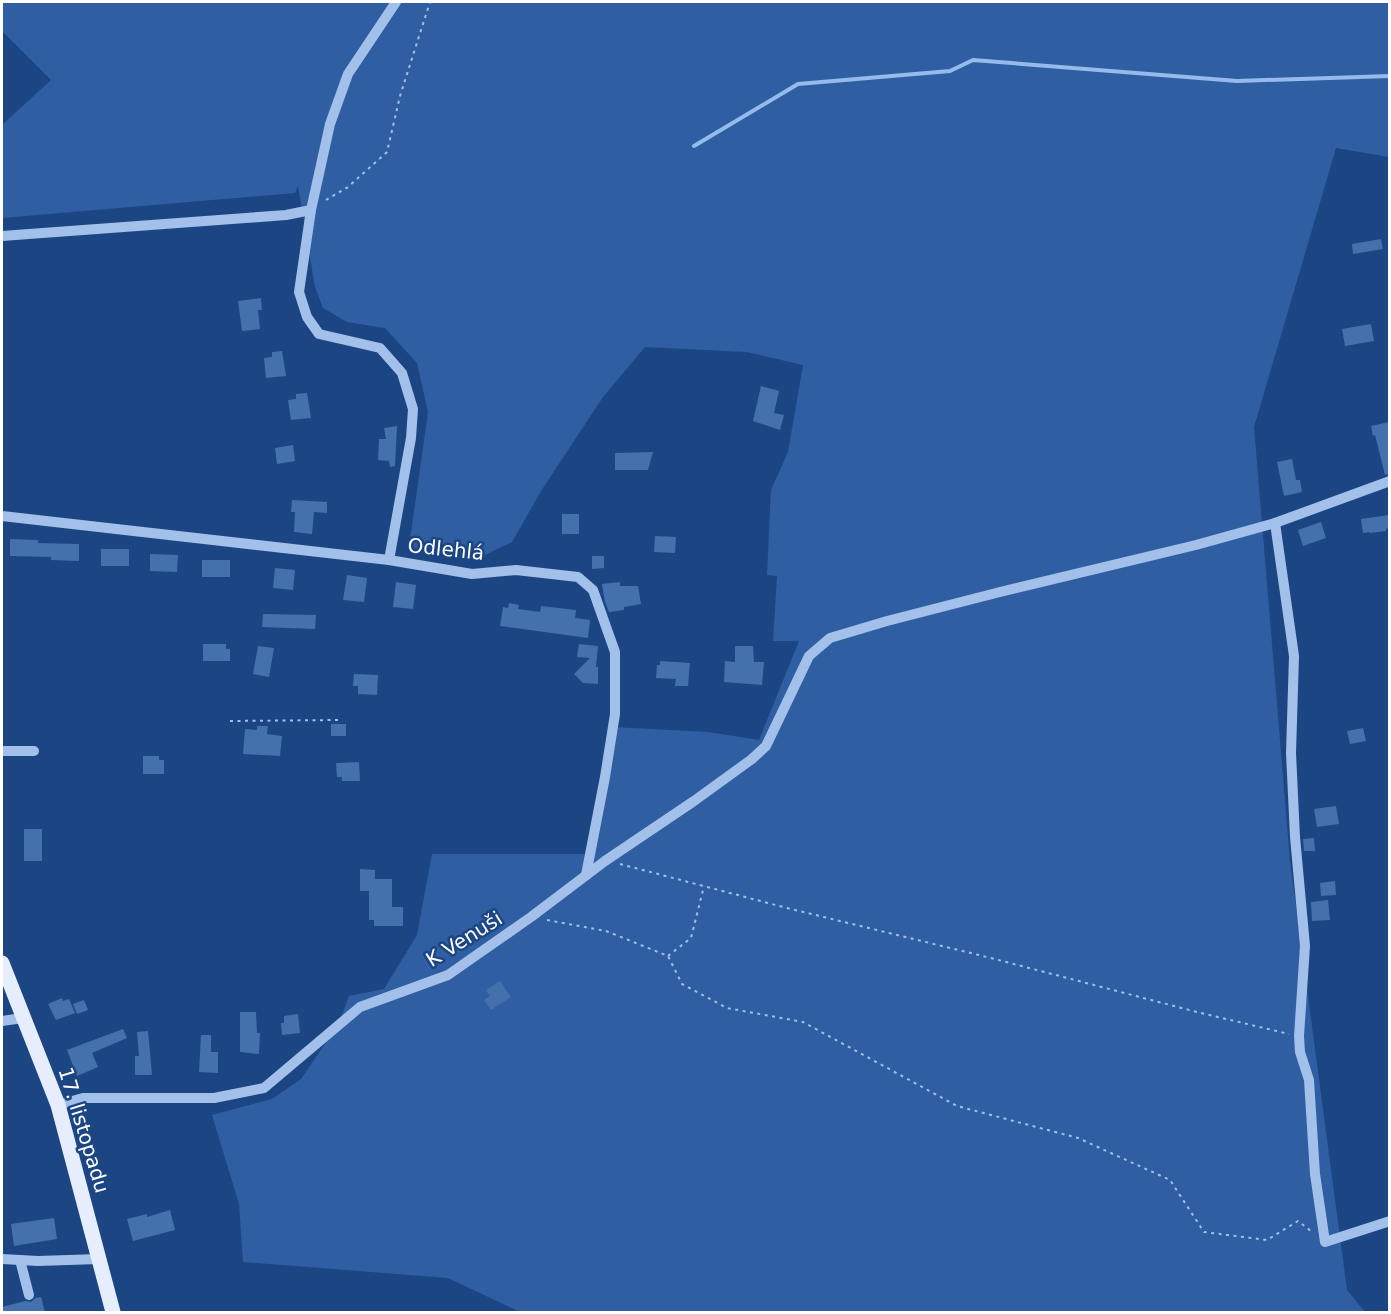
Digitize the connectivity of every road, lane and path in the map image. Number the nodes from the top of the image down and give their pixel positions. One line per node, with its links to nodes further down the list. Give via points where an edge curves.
1 (396, 2): 3 (street, via 348,74 330,124)
2 (430, 2): 3 (path, via 387,152 348,187)
3 (311, 210): 4 (street); 8 (street, via 299,292 307,317 319,334 380,348 402,373 413,409)
4 (2, 236)
5 (1389, 481): 7 (street)
6 (2, 516): 8 (street, Odlehlá)
7 (1275, 523): 13 (street, K Venuši, via 830,638 809,656 766,746); 21 (street, via 1294,656 1291,753 1305,946)
8 (389, 560): 14 (street, Odlehlá, via 472,574 516,570 578,577 593,590 615,652 615,714)
9 (338, 720): 10 (path)
10 (230, 721)
11 (2, 751): 12 (street)
12 (34, 751)
13 (605, 861): 14 (street, K Venuši); 15 (path)
14 (586, 874): 16 (street, K Venuši)
15 (704, 886): 17 (path, via 691,938); 21 (path)
16 (531, 917): 17 (path, via 606,932); 22 (street, K Venuši, via 448,975 360,1007 264,1088 214,1098 83,1098)
17 (668, 956): 24 (path, via 681,984 727,1008 803,1022 957,1106 1078,1138 1170,1180 1204,1232 1267,1240 1298,1221)
18 (2, 963): 19 (main road, 17. listopadu)
19 (23, 1018): 20 (street); 22 (main road, 17. listopadu)
20 (2, 1021)
21 (1299, 1036): 24 (street, via 1309,1080 1315,1174)
22 (58, 1105): 25 (main road, 17. listopadu)
23 (1389, 1221): 24 (street)
24 (1325, 1242)
25 (99, 1258): 27 (street); 29 (main road, 17. listopadu)
26 (2, 1259): 27 (street)
27 (20, 1260): 28 (street)
28 (29, 1295)
29 (113, 1312)

